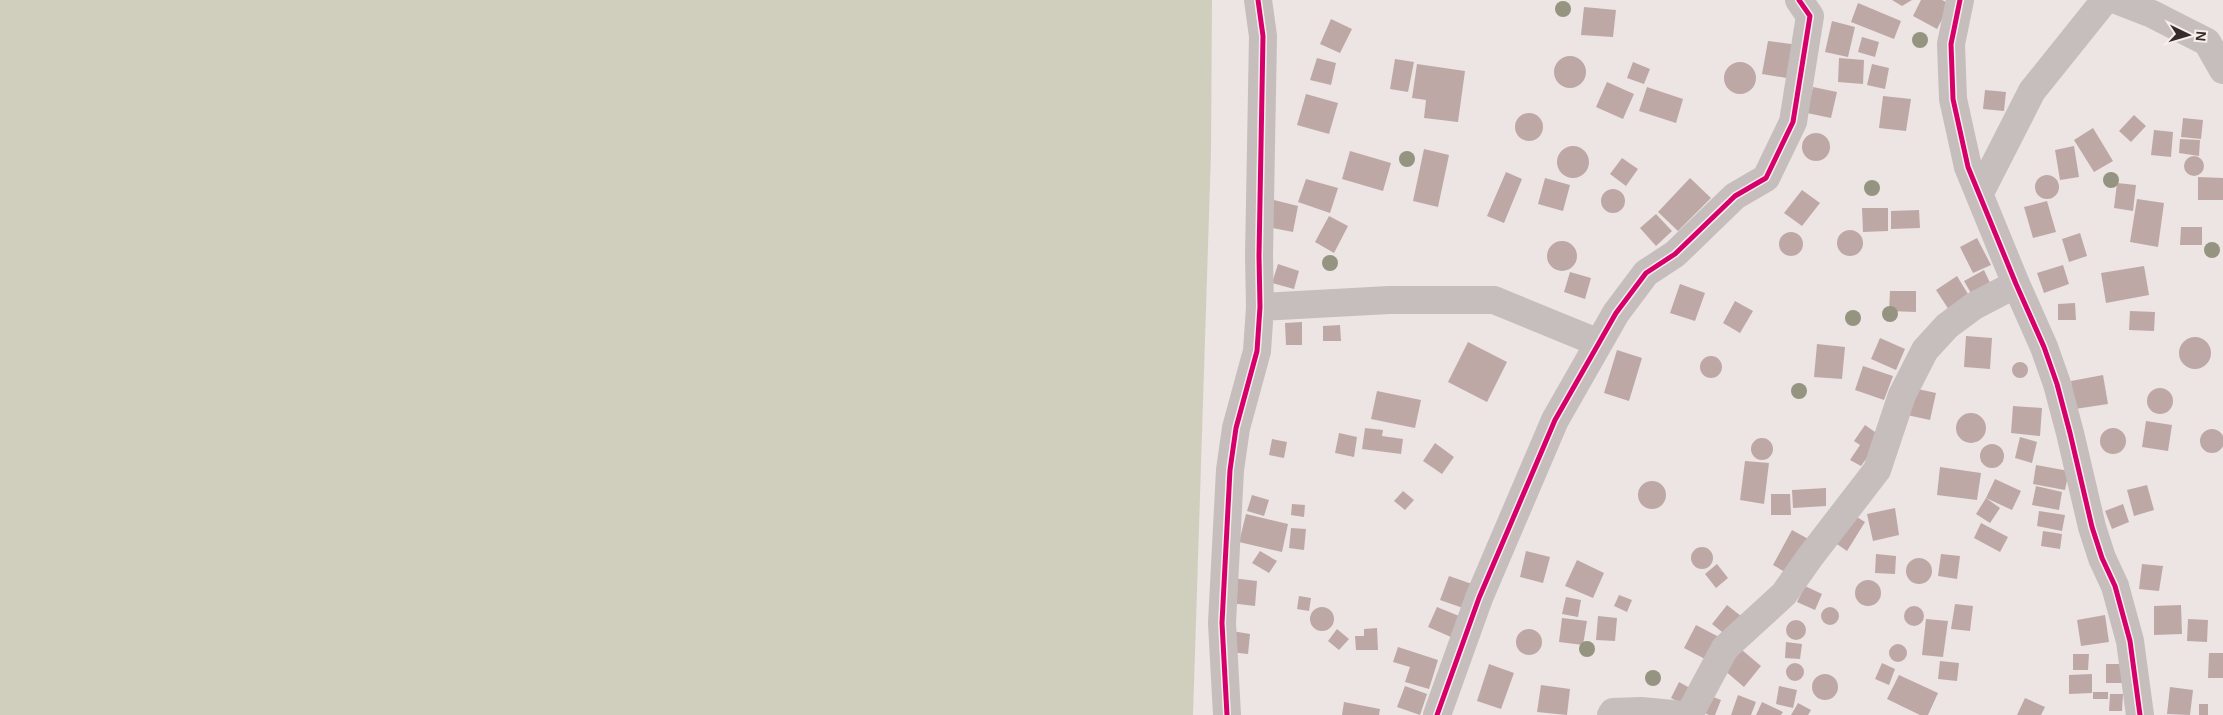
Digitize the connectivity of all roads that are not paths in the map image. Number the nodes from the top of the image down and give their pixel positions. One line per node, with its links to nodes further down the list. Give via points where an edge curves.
1 (1258, 0): 9 (street, via 1263,36)
2 (1799, 0): 10 (street, via 1810,16 1793,122 1766,178 1735,196 1675,254 1646,273 1616,313)
3 (1960, 0): 7 (street, via 1950,44 1953,99 1968,167)
4 (2105, 0): 7 (street, via 2032,91)
5 (2116, 0): 6 (street, via 2208,42)
6 (2223, 70)
7 (1980, 193): 8 (street)
8 (2016, 284): 15 (street, via 1974,306 1947,326 1925,350 1902,396 1877,470 1784,594 1725,648); 16 (street, via 2044,347 2070,433 2092,527 2115,586 2130,641)
9 (1260, 307): 10 (street, via 1389,300 1494,300); 11 (street, via 1256,351 1236,428 1229,488 1222,622)
10 (1599, 343): 12 (street, via 1555,420 1479,598)
11 (1227, 715)
12 (1436, 715)
13 (1611, 715): 14 (street, via 1613,712 1641,711)
14 (1684, 715)
15 (1689, 715)
16 (2140, 715)

